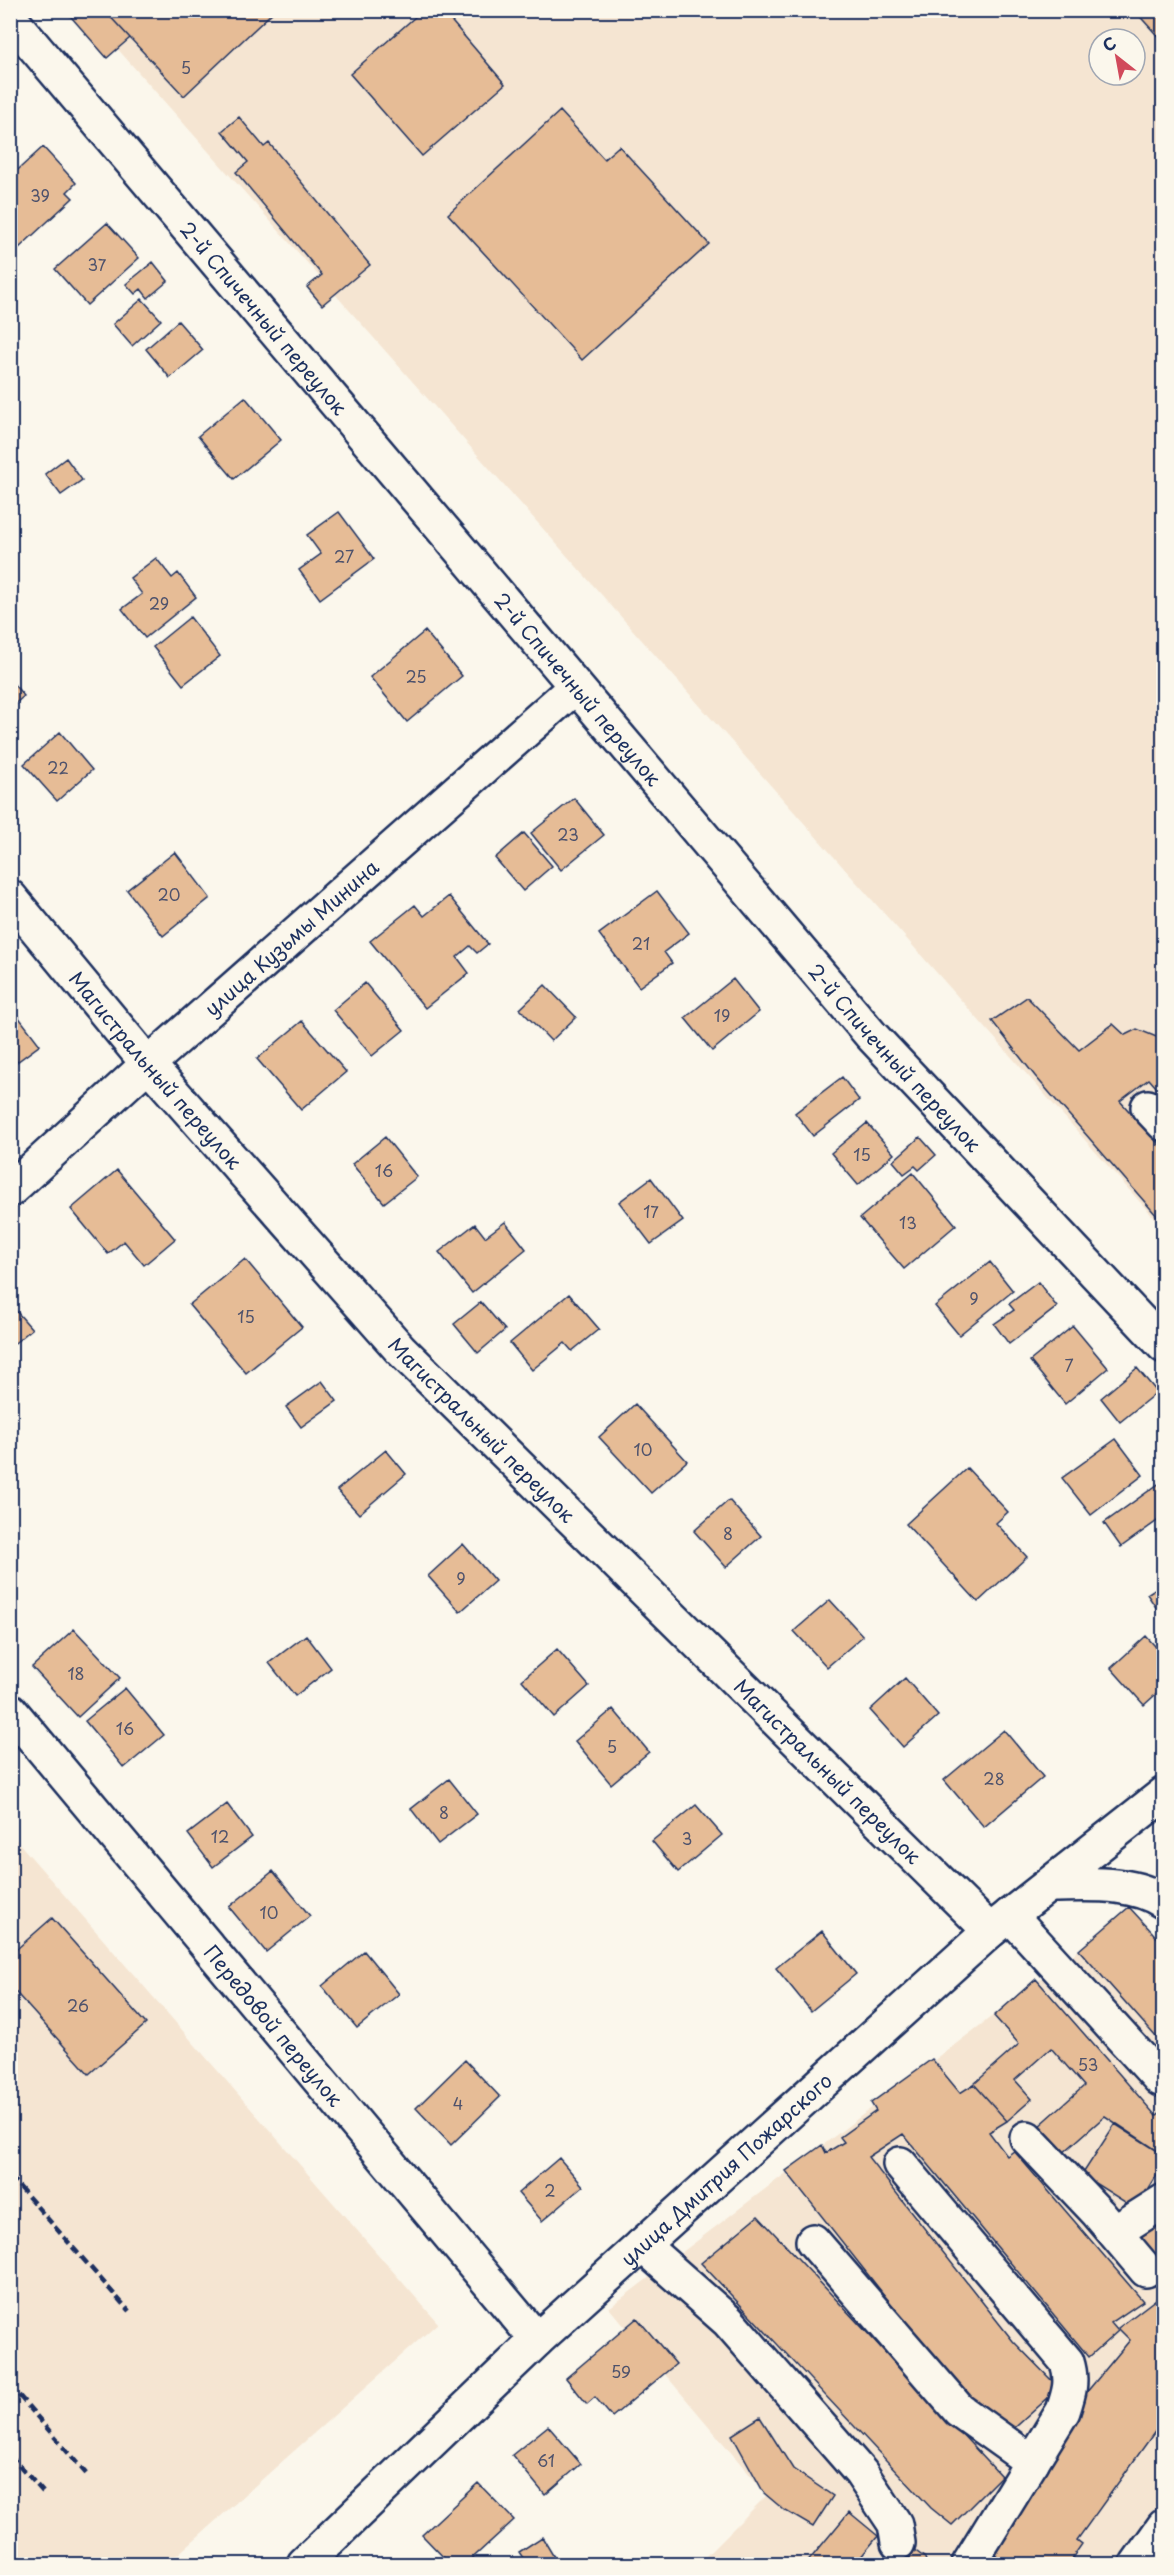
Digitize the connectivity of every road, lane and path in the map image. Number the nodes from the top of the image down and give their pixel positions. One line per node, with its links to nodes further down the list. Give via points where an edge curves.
1 (10, 18): 2 (street, 2-й Спичечный переулок)
2 (575, 687): 4 (street, улица Кузьмы Минина); 6 (street, 2-й Спичечный переулок, via 871,1035)
3 (10, 897): 4 (street, Магистральный переулок)
4 (148, 1064): 5 (street, улица Кузьмы Минина); 11 (street, Магистральный переулок, via 400,1349)
5 (10, 1190)
6 (1164, 1346)
7 (10, 1710): 20 (street, Передовой переулок)
8 (1164, 1794): 9 (street, улица Дмитрия Пожарского)
9 (1049, 1885): 10 (street, via 1113,1886 1151,1893); 11 (street, улица Дмитрия Пожарского)
10 (1164, 1902)
11 (1000, 1923): 12 (street, Магистральный переулок); 18 (street, улица Дмитрия Пожарского)
12 (1160, 2079)
13 (1027, 2138): 16 (street)
14 (900, 2164): 21 (street, via 1067,2362 1071,2390)
15 (1164, 2201): 16 (street)
16 (1115, 2232): 19 (street)
17 (813, 2241): 21 (street, via 959,2410)
18 (642, 2245): 20 (street, улица Дмитрия Пожарского); 23 (street, via 728,2320 861,2473 895,2524)
19 (1146, 2270)
20 (537, 2340): 24 (street, улица Дмитрия Пожарского)
21 (1032, 2462): 25 (street)
22 (1164, 2526): 26 (street)
23 (898, 2543)
24 (304, 2565)
25 (969, 2565)
26 (1137, 2565)

